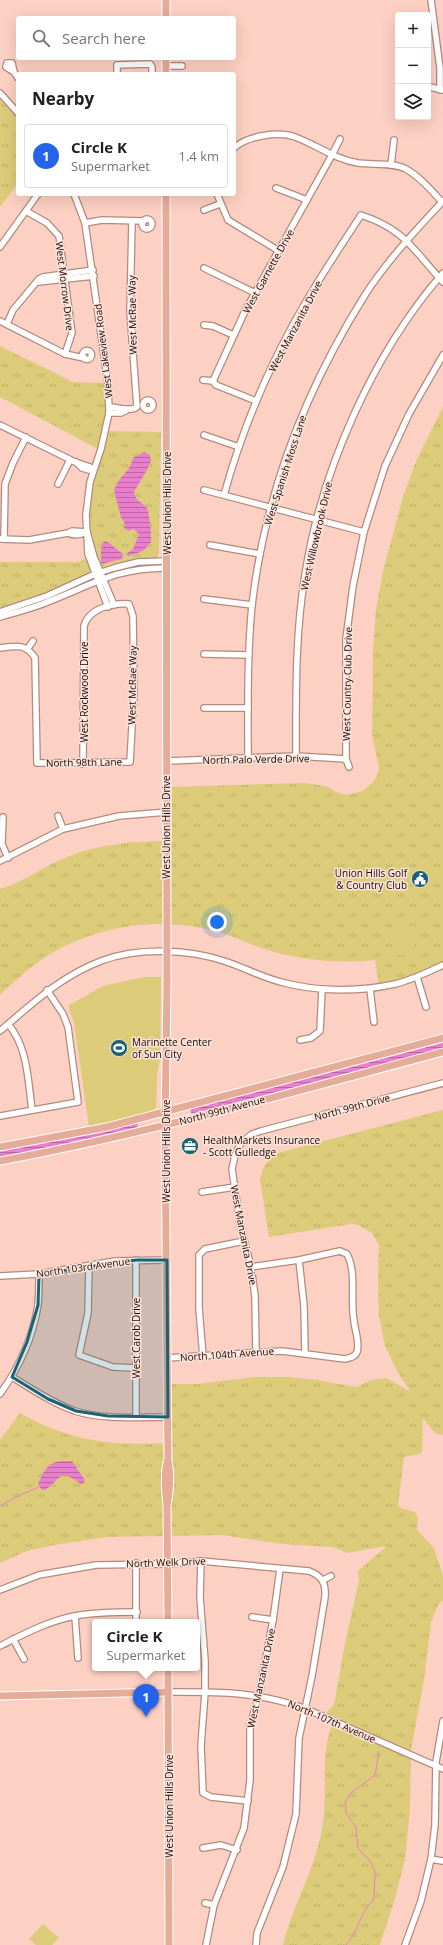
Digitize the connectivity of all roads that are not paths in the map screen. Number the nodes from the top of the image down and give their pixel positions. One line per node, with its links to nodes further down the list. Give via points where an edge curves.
1 (166, 0): 3 (main road)
2 (431, 0): 11 (street)
3 (166, 16)
4 (166, 62): 5 (street)
5 (182, 66)
6 (14, 72): 9 (street)
7 (116, 72): 8 (street, via 116,65 151,65)
8 (152, 72)
9 (16, 75)
10 (431, 87): 11 (street)
11 (442, 90)
12 (0, 93): 13 (street)
13 (16, 111)
14 (340, 138): 17 (street, West Garnette Drive)
15 (394, 140): 18 (street)
16 (236, 146): 17 (street, via 240,142 256,137 276,135 294,137)
17 (332, 156): 18 (street, via 357,162); 24 (street, West Garnette Drive)
18 (391, 165): 25 (street, via 405,168 417,176)
19 (276, 188): 24 (street)
20 (37, 196): 28 (street)
21 (75, 196): 31 (street, West Lakeview Road)
22 (166, 196): 67 (main road, West Union Hills Drive)
23 (218, 196): 26 (street)
24 (307, 200): 34 (street, West Garnette Drive)
25 (443, 202): 32 (street, West Spanish Moss Lane)
26 (220, 204): 27 (street); 34 (street, via 228,220)
27 (204, 210)
28 (26, 211): 33 (street); 37 (street, West Morrow Drive, via 47,223 59,236)
29 (132, 221): 30 (street); 31 (street, via 102,220); 50 (street, West McRae Way, via 130,312 139,406 127,410 122,407)
30 (144, 221)
31 (85, 224): 36 (street, West Lakeview Road)
32 (408, 240): 38 (street); 49 (street, West Manzanita Drive, via 389,226 361,215 307,299); 60 (street, West Spanish Moss Lane, via 366,294 324,365 296,431)
33 (0, 247)
34 (279, 251): 39 (street, West Garnette Drive)
35 (204, 268): 39 (street)
36 (93, 273): 37 (street); 50 (street, West Lakeview Road, via 108,383)
37 (64, 276): 41 (street, via 38,282 13,310); 44 (street, West Morrow Drive, via 72,334)
38 (442, 278): 61 (street, West Willowbrook Drive, via 394,339 359,404 327,484)
39 (255, 293): 43 (street, West Garnette Drive)
40 (0, 321): 41 (street)
41 (8, 324): 44 (street)
42 (204, 325): 43 (street)
43 (233, 335): 48 (street, West Garnette Drive)
44 (65, 354): 46 (street)
45 (443, 356): 63 (street, West Country Club Drive, via 409,414 385,466)
46 (84, 358)
47 (204, 380): 48 (street)
48 (213, 381): 49 (street, via 216,385)
49 (256, 401): 54 (street, West Manzanita Drive)
50 (109, 410): 56 (street, West Lakeview Road, via 104,440)
51 (0, 425): 53 (street)
52 (204, 435): 54 (street)
53 (26, 437): 55 (street); 64 (street, via 5,484)
54 (239, 447): 59 (street, West Manzanita Drive)
55 (73, 461): 56 (street, via 90,467); 57 (street)
56 (93, 471): 62 (street, West Lakeview Road, via 87,500)
57 (58, 484)
58 (204, 490): 59 (street)
59 (224, 495): 60 (street)
60 (270, 507): 61 (street); 66 (street, West Spanish Moss Lane)
61 (317, 520): 63 (street); 82 (street, West Willowbrook Drive, via 305,574 301,608)
62 (86, 532): 64 (street, via 29,540); 68 (street, West Lakeview Road, via 88,554)
63 (364, 532): 84 (street, West Country Club Drive, via 346,638)
64 (2, 539)
65 (210, 545): 66 (street)
66 (260, 554): 71 (street, West Spanish Moss Lane)
67 (166, 565): 68 (street, via 138,562); 85 (main road, West Union Hills Drive)
68 (100, 575): 69 (street, West Lakeview Road); 72 (street, West Lakeview Road); 73 (street)
69 (97, 581): 72 (street, West Lakeview Road); 74 (street, via 49,602)
70 (204, 599): 71 (street)
71 (252, 605): 79 (street, West Spanish Moss Lane)
72 (111, 606): 86 (street, West McRae Way, via 129,604 133,616 134,692); 87 (street, West Rockwood Drive, via 92,612 85,620)
73 (0, 612)
74 (0, 617)
75 (33, 641): 77 (street)
76 (0, 648): 77 (street)
77 (28, 648): 87 (street, North 98th Lane, via 36,664 37,763)
78 (204, 654): 79 (street)
79 (249, 656): 81 (street, West Spanish Moss Lane)
80 (204, 708): 81 (street)
81 (248, 708): 83 (street, West Spanish Moss Lane)
82 (296, 756): 83 (street, North Palo Verde Drive); 84 (street, North Palo Verde Drive)
83 (248, 758): 85 (street, North Palo Verde Drive)
84 (346, 759): 88 (street, West Country Club Drive)
85 (167, 761): 89 (main road, West Union Hills Drive)
86 (130, 762): 87 (street, North 98th Lane)
87 (83, 764)
88 (350, 767)
89 (167, 812): 92 (street, via 118,816); 95 (main road, West Union Hills Drive)
90 (58, 816): 92 (street)
91 (3, 817): 93 (street, via 2,844)
92 (64, 829): 93 (street)
93 (8, 858): 94 (street)
94 (0, 861)
95 (166, 952): 98 (street, via 218,959 281,982); 100 (street, via 104,960 75,972); 110 (main road, West Union Hills Drive)
96 (443, 965): 97 (street)
97 (417, 977): 99 (street); 101 (street)
98 (322, 989): 99 (street); 106 (street, via 320,1031 311,1038)
99 (370, 989): 102 (street)
100 (47, 990): 103 (street); 109 (street, via 63,1014 68,1027 78,1102)
101 (426, 1007)
102 (374, 1022)
103 (8, 1024): 104 (street); 109 (street, via 22,1046)
104 (0, 1031)
105 (443, 1038): 110 (main road, North 99th Avenue)
106 (300, 1040)
107 (443, 1052): 112 (main road, North 99th Avenue)
108 (443, 1083): 113 (street, North 99th Drive)
109 (32, 1110): 111 (street)
110 (165, 1112): 112 (main road, West Union Hills Drive); 114 (main road, North 99th Avenue, via 95,1129)
111 (0, 1116)
112 (165, 1126): 115 (main road, North 99th Avenue); 120 (main road, West Union Hills Drive)
113 (261, 1131): 116 (street, West Manzanita Drive, via 245,1140 236,1151 233,1164)
114 (0, 1147)
115 (0, 1161)
116 (235, 1187): 117 (street); 118 (street, West Manzanita Drive)
117 (202, 1192)
118 (244, 1240): 123 (street, West Manzanita Drive); 128 (street, via 205,1249 199,1255)
119 (136, 1260): 120 (street, North 103rd Avenue); 122 (street, North 103rd Avenue); 130 (street, West Carob Drive)
120 (167, 1260): 129 (main road, West Union Hills Drive)
121 (299, 1260): 123 (street); 127 (street, via 304,1306); 127 (street, North 104th Avenue, via 340,1251 347,1254 352,1263 353,1319 358,1346 357,1354 345,1359)
122 (89, 1266): 124 (street, North 103rd Avenue); 130 (street, via 88,1313 79,1355 113,1367)
123 (251, 1267): 126 (street, West Manzanita Drive, via 255,1296)
124 (39, 1274): 125 (street, North 103rd Avenue); 131 (street, via 38,1306 27,1342)
125 (0, 1276)
126 (256, 1351): 127 (street, North 104th Avenue); 128 (street, North 104th Avenue)
127 (305, 1353)
128 (203, 1357): 129 (street, North 104th Avenue)
129 (167, 1358): 134 (main road, West Union Hills Drive)
130 (136, 1368): 133 (street, West Carob Drive)
131 (12, 1377): 132 (street); 133 (street, via 48,1399 76,1411)
132 (0, 1394)
133 (136, 1417): 134 (street)
134 (168, 1417): 137 (main road, West Union Hills Drive, via 168,1460 165,1472)
135 (201, 1561): 137 (street, North Welk Drive); 138 (street, North Welk Drive); 154 (street, via 200,1597)
136 (136, 1563): 137 (street, North Welk Drive); 141 (street, North Welk Drive, via 69,1569 39,1575); 142 (street)
137 (168, 1564): 146 (main road, West Union Hills Drive)
138 (280, 1569): 140 (street, North Welk Drive, via 309,1571); 147 (street, West Manzanita Drive)
139 (331, 1576): 140 (street)
140 (323, 1580): 157 (street, via 326,1597)
141 (0, 1590)
142 (137, 1612): 143 (street); 145 (street)
143 (75, 1616): 148 (street, via 39,1627); 150 (street)
144 (252, 1617): 147 (street, West Manzanita Drive)
145 (136, 1619)
146 (168, 1619)
147 (274, 1620): 155 (street, West Manzanita Drive)
148 (13, 1639): 149 (street); 151 (street)
149 (0, 1646)
150 (78, 1658)
151 (24, 1659)
152 (168, 1671): 153 (main road, West Union Hills Drive)
153 (168, 1692): 154 (street, North 107th Avenue); 156 (main road, North 107th Avenue); 168 (main road, West Union Hills Drive)
154 (205, 1692): 155 (street, North 107th Avenue); 161 (street, via 201,1746 203,1793 211,1797)
155 (259, 1695): 157 (street, North 107th Avenue); 161 (street, West Manzanita Drive, via 250,1726)
156 (0, 1696)
157 (304, 1708): 159 (street, North 107th Avenue); 170 (street, via 298,1738 296,1814 283,1867 257,1932)
158 (443, 1721): 159 (street)
159 (437, 1766): 160 (street, North 107th Avenue); 164 (street)
160 (443, 1769)
161 (248, 1801): 163 (street, West Manzanita Drive, via 244,1828)
162 (203, 1848): 163 (street, via 221,1845)
163 (236, 1850): 167 (street, West Manzanita Drive)
164 (431, 1859): 165 (street); 171 (street, via 421,1901)
165 (442, 1860)
166 (205, 1903): 167 (street)
167 (214, 1905): 169 (street, West Manzanita Drive)
168 (169, 1945)
169 (206, 1945)
170 (256, 1945)
171 (405, 1945)

